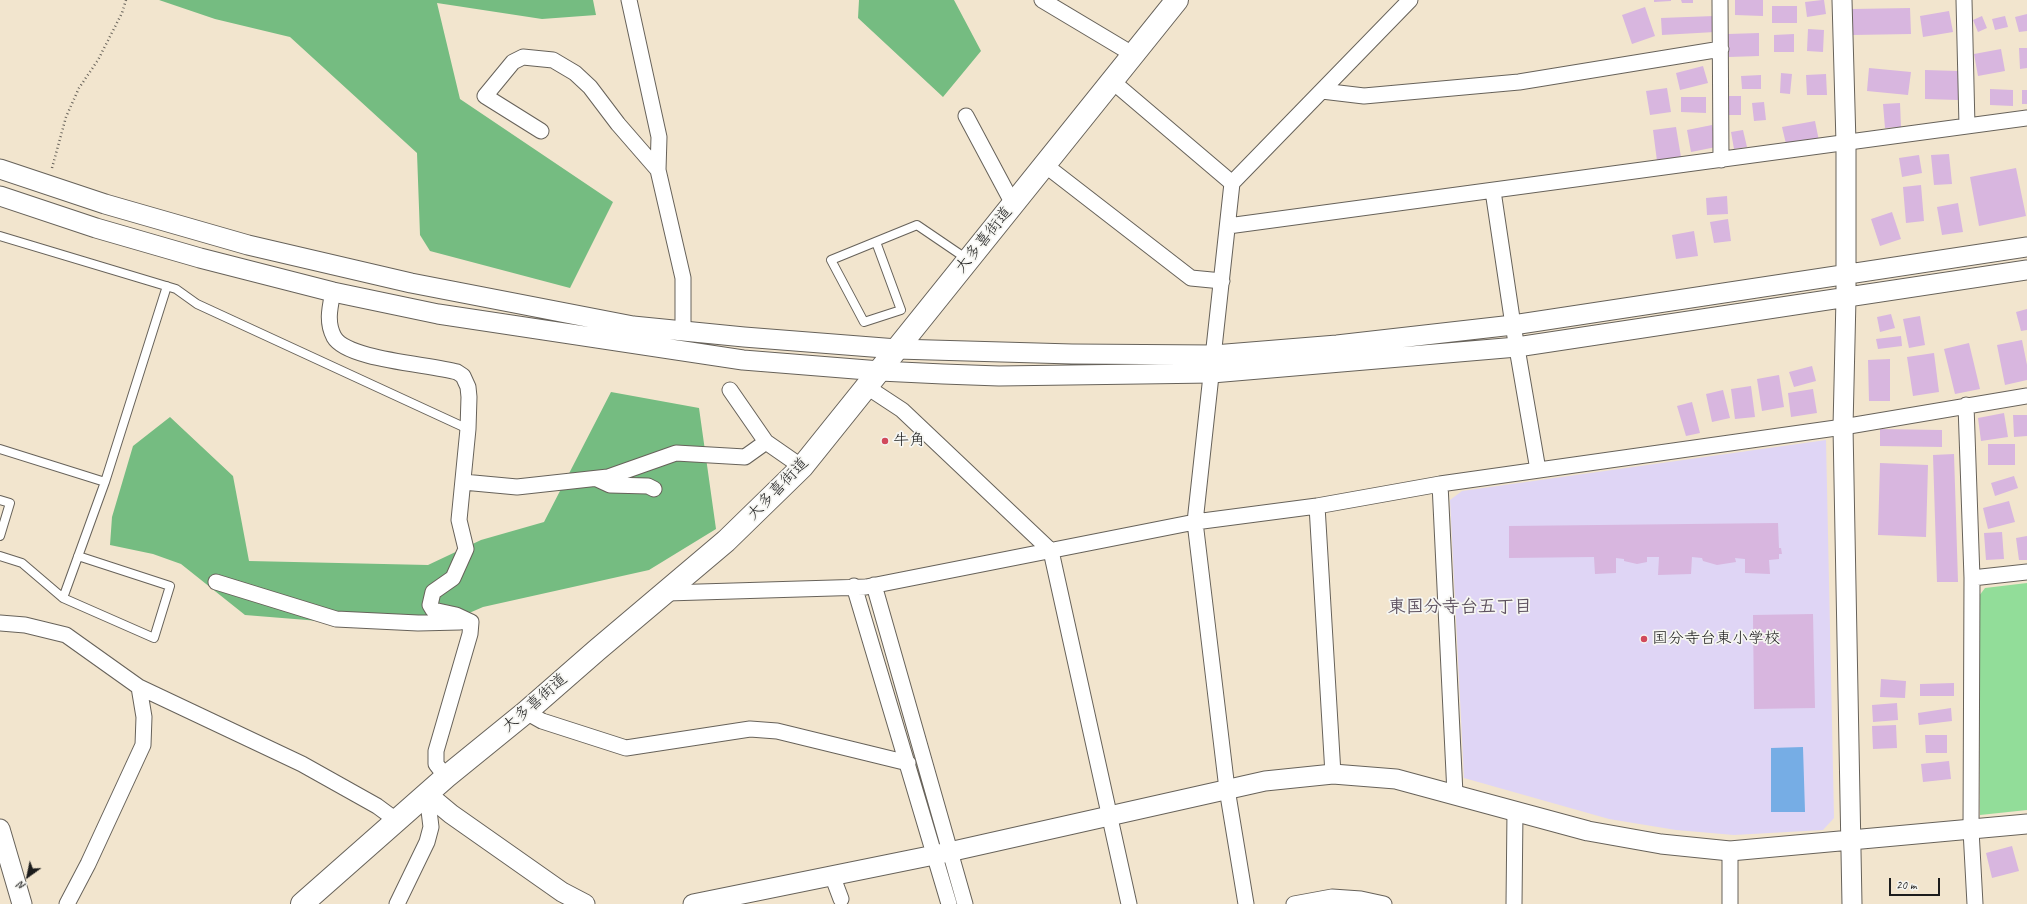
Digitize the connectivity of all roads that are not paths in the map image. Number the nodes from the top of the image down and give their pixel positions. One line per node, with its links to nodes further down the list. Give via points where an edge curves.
1 (629, 0): 20 (street, via 659,137)
2 (1042, 0): 9 (street)
3 (1177, 0): 9 (highway, 大多喜街道)
4 (1410, 0): 11 (street)
5 (1720, 0): 8 (street)
6 (1842, 0): 16 (street)
7 (1964, 0): 14 (street)
8 (1721, 49): 11 (street, via 1519,82 1364,96); 17 (street)
9 (1134, 55): 10 (highway, 大多喜街道)
10 (1112, 81): 18 (highway, 大多喜街道); 21 (street)
11 (1322, 91): 21 (street)
12 (966, 116): 24 (street)
13 (2027, 118): 14 (street)
14 (1967, 126): 16 (street)
15 (541, 131): 20 (street, via 485,96 513,62 523,57 553,60 575,73 590,87)
16 (1846, 143): 17 (street); 33 (street)
17 (1721, 160): 22 (street)
18 (1045, 165): 24 (highway, 大多喜街道); 34 (street, via 1191,278)
19 (0, 169): 27 (street)
20 (658, 170): 39 (street, via 683,278)
21 (1232, 183): 25 (street)
22 (1493, 190): 25 (street); 38 (street)
23 (0, 196): 31 (street)
24 (1014, 204): 30 (highway, 大多喜街道)
25 (1228, 226): 34 (street)
26 (0, 236): 35 (lane)
27 (215, 236): 31 (street); 39 (street, via 411,283 633,326)
28 (876, 242): 28 (lane, via 831,260 864,322 901,310); 30 (lane, via 917,225)
29 (2027, 247): 33 (street)
30 (967, 260): 41 (highway, 大多喜街道)
31 (208, 261): 36 (street)
32 (2027, 270): 37 (street)
33 (1846, 273): 37 (street); 38 (street)
34 (1222, 281): 42 (street)
35 (167, 286): 48 (lane, via 176,288 197,304); 54 (lane)
36 (333, 292): 43 (street, via 438,314); 48 (street, via 330,325 334,337 341,346 350,351 446,369 463,376 468,386)
37 (1846, 298): 40 (street); 47 (street)
38 (1513, 325): 40 (street); 42 (street, via 1337,345)
39 (683, 331): 41 (street)
40 (1517, 346): 42 (street); 52 (street)
41 (897, 349): 42 (street, via 1072,354); 43 (highway, 大多喜街道)
42 (1213, 364): 43 (street, via 999,376); 60 (street)
43 (873, 379): 51 (highway, 大多喜街道); 62 (street, via 902,410)
44 (730, 390): 49 (street)
45 (2027, 396): 46 (street)
46 (1966, 405): 47 (street); 66 (street)
47 (1843, 427): 52 (street); 88 (street)
48 (468, 429): 55 (street)
49 (766, 442): 51 (street); 53 (street, via 745,457 676,453 608,477)
50 (0, 449): 54 (lane)
51 (802, 467): 70 (highway, 大多喜街道, via 735,533)
52 (1538, 470): 56 (street)
53 (594, 478): 55 (street, via 517,487); 57 (street, via 610,485 648,486)
54 (105, 482): 64 (lane)
55 (463, 482): 72 (street, via 458,520 466,549 453,578 433,592 430,605 433,610 456,615)
56 (1440, 484): 59 (street); 81 (street)
57 (654, 489)
58 (0, 500): 61 (lane, via 10,503)
59 (1317, 506): 60 (street); 77 (street)
60 (1195, 522): 62 (street); 79 (street)
61 (0, 536)
62 (1051, 551): 68 (street); 83 (street)
63 (0, 556): 71 (lane, via 22,563)
64 (78, 556): 71 (lane); 71 (lane, via 170,586 154,638)
65 (2027, 572): 66 (street)
66 (1972, 578): 87 (street)
67 (216, 582): 72 (street, via 336,619 418,623)
68 (874, 585): 69 (street); 90 (street)
69 (854, 586): 70 (street); 76 (street)
70 (667, 593): 75 (highway, 大多喜街道, via 596,650)
71 (63, 598)
72 (471, 622): 78 (street, via 470,634 436,751 436,764)
73 (0, 623): 74 (street, via 25,625 66,635)
74 (139, 687): 84 (street, via 302,764 377,806); 94 (street, via 144,717 143,745)
75 (526, 712): 76 (street, via 542,721 626,748 750,729 777,731); 78 (highway, 大多喜街道)
76 (908, 763): 90 (street)
77 (1333, 774): 79 (street, via 1265,781); 81 (street, via 1396,779)
78 (446, 777): 80 (highway, 大多喜街道)
79 (1227, 789): 83 (street); 102 (street)
80 (427, 794): 84 (highway, 大多喜街道); 96 (street, via 431,827); 97 (street, via 451,814 556,888)
81 (1455, 794): 82 (street)
82 (1515, 812): 89 (street, via 1588,831 1661,844); 105 (street)
83 (1111, 816): 90 (street); 101 (street)
84 (396, 820): 95 (highway, 大多喜街道)
85 (2027, 824): 87 (street)
86 (0, 828): 93 (street)
87 (1971, 830): 88 (street); 108 (street)
88 (1850, 840): 89 (street); 107 (street)
89 (1730, 851): 106 (street)
90 (942, 853): 91 (street); 99 (street); 100 (street)
91 (832, 876): 92 (street); 98 (street)
92 (840, 899)
93 (22, 904)
94 (67, 904)
95 (302, 904)
96 (397, 904)
97 (585, 904)
98 (693, 904)
99 (949, 904)
100 (964, 904)
101 (1129, 904)
102 (1246, 904)
103 (1294, 904): 104 (street, via 1332,897)
104 (1384, 904)
105 (1514, 904)
106 (1730, 904)
107 (1852, 904)
108 (1975, 904)

